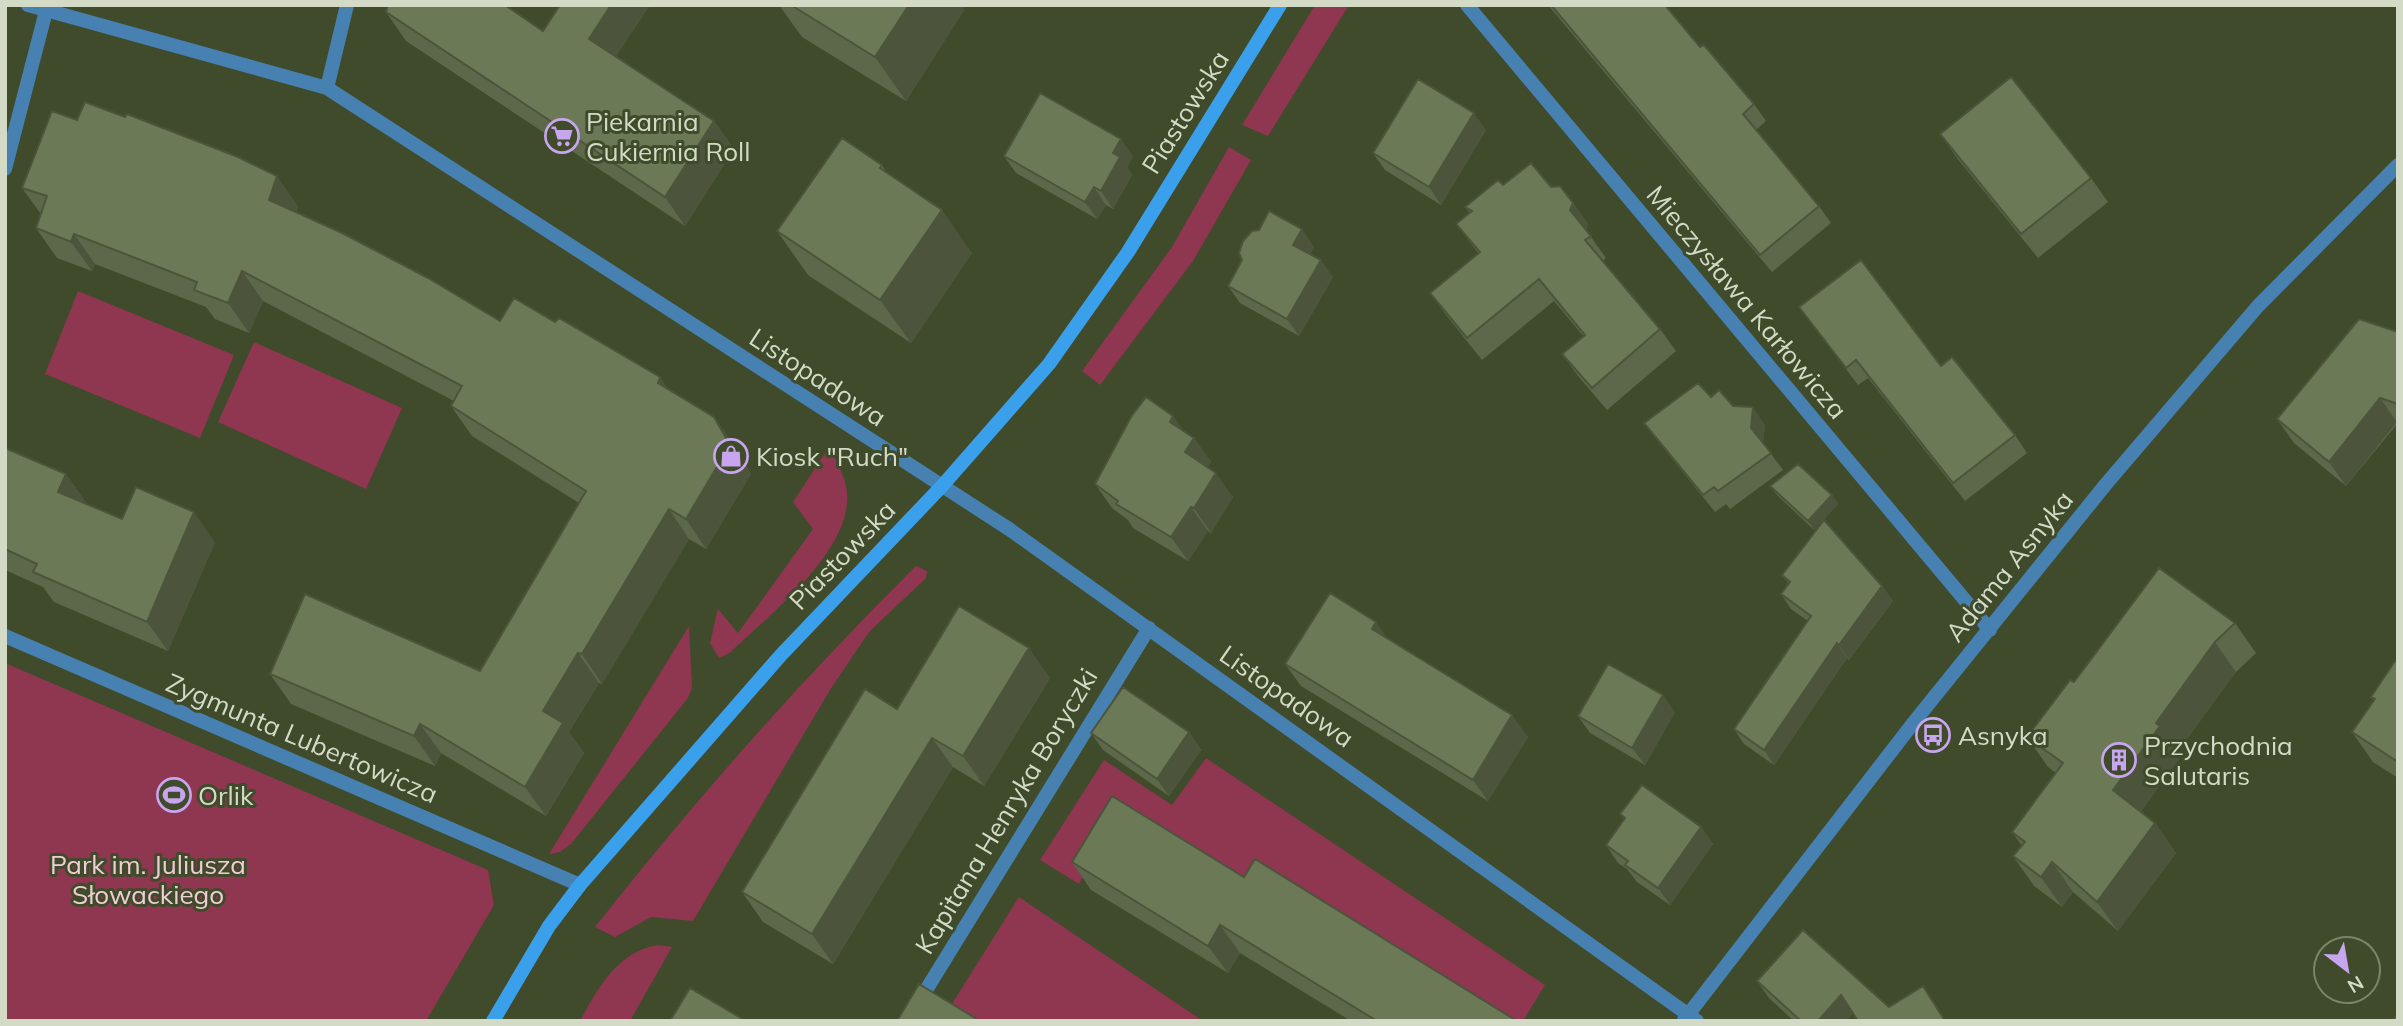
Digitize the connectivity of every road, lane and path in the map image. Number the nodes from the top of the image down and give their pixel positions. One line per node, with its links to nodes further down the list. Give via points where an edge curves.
1 (28, 5): 5 (street, Listopadowa)
2 (347, 5): 6 (street)
3 (1280, 5): 9 (street, Piastowska, via 1128,252 1049,364)
4 (1467, 5): 11 (street, Mieczysława Karłowicza)
5 (46, 10): 6 (street, Listopadowa); 8 (street)
6 (327, 88): 9 (street, Listopadowa)
7 (2398, 165): 11 (street, Adama Asnyka, via 2249,316)
8 (5, 169)
9 (942, 486): 10 (street, Listopadowa); 13 (street, Piastowska, via 781,655)
10 (1149, 628): 14 (street, Listopadowa); 16 (street, Kapitana Henryka Boryczki)
11 (1990, 630): 14 (street, Adama Asnyka, via 1914,722)
12 (5, 636): 13 (street, Zygmunta Lubertowicza)
13 (580, 885): 15 (street, Piastowska, via 549,926)
14 (1690, 1019)
15 (493, 1021)
16 (907, 1021)

